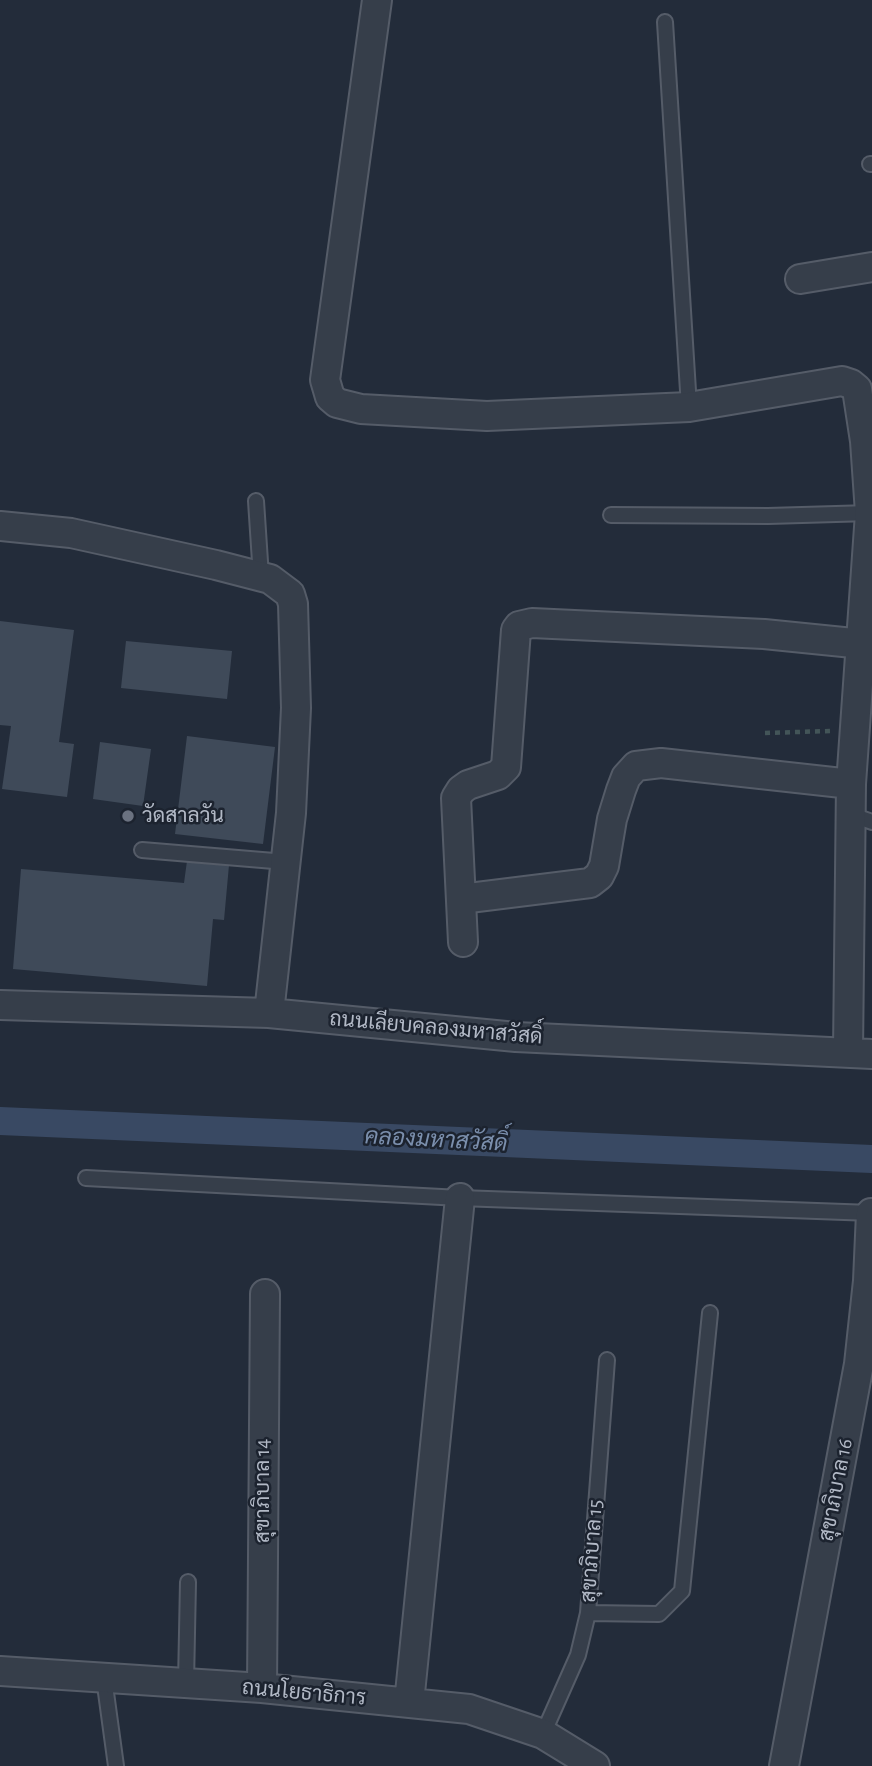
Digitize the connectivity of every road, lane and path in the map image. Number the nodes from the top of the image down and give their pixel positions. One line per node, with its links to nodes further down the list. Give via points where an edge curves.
1 (377, 0): 5 (street, via 325,380 330,397 361,409 487,416)
2 (665, 22): 5 (lane)
3 (872, 267): 4 (street)
4 (800, 279)
5 (689, 407): 7 (street, via 842,381 852,384 857,389 863,428)
6 (256, 500): 10 (lane)
7 (870, 513): 8 (lane); 11 (street)
8 (611, 515)
9 (0, 526): 10 (street, via 71,533)
10 (261, 577): 17 (street, via 290,594 293,604 296,708)
11 (863, 644): 12 (street); 18 (street, via 764,634 519,626 506,767 498,775 468,785 456,798)
12 (855, 730): 13 (path); 14 (street)
13 (765, 733)
14 (852, 784): 15 (street); 18 (street, via 661,763 636,766 626,777 612,818 604,866 590,883)
15 (862, 819): 22 (street)
16 (142, 850): 17 (lane)
17 (286, 862): 21 (street)
18 (461, 899): 19 (street)
19 (463, 942)
20 (0, 1005): 21 (street, ถนนเลียบคลองมหาสวัสดิ์)
21 (269, 1013): 22 (street, ถนนเลียบคลองมหาสวัสดิ์, via 516,1037)
22 (860, 1053)
23 (86, 1178): 24 (lane)
24 (460, 1198): 25 (lane); 35 (street)
25 (872, 1213): 39 (street, สุขาภิบาล 16, via 859,1364)
26 (265, 1294): 34 (street, สุขาภิบาล 14)
27 (710, 1312): 30 (lane, via 682,1591 659,1614)
28 (607, 1360): 30 (lane, สุขาภิบาล 15)
29 (188, 1582): 33 (lane)
30 (588, 1613): 36 (lane, สุขาภิบาล 15, via 578,1655)
31 (0, 1671): 32 (street, ถนนโยธาธิการ)
32 (104, 1678): 33 (street, ถนนโยธาธิการ); 37 (lane)
33 (186, 1683): 34 (street, ถนนโยธาธิการ)
34 (262, 1688): 35 (street, ถนนโยธาธิการ)
35 (409, 1703): 36 (street, ถนนโยธาธิการ, via 469,1709)
36 (543, 1734): 38 (street, ถนนโยธาธิการ)
37 (116, 1766)
38 (595, 1766)
39 (784, 1766)

